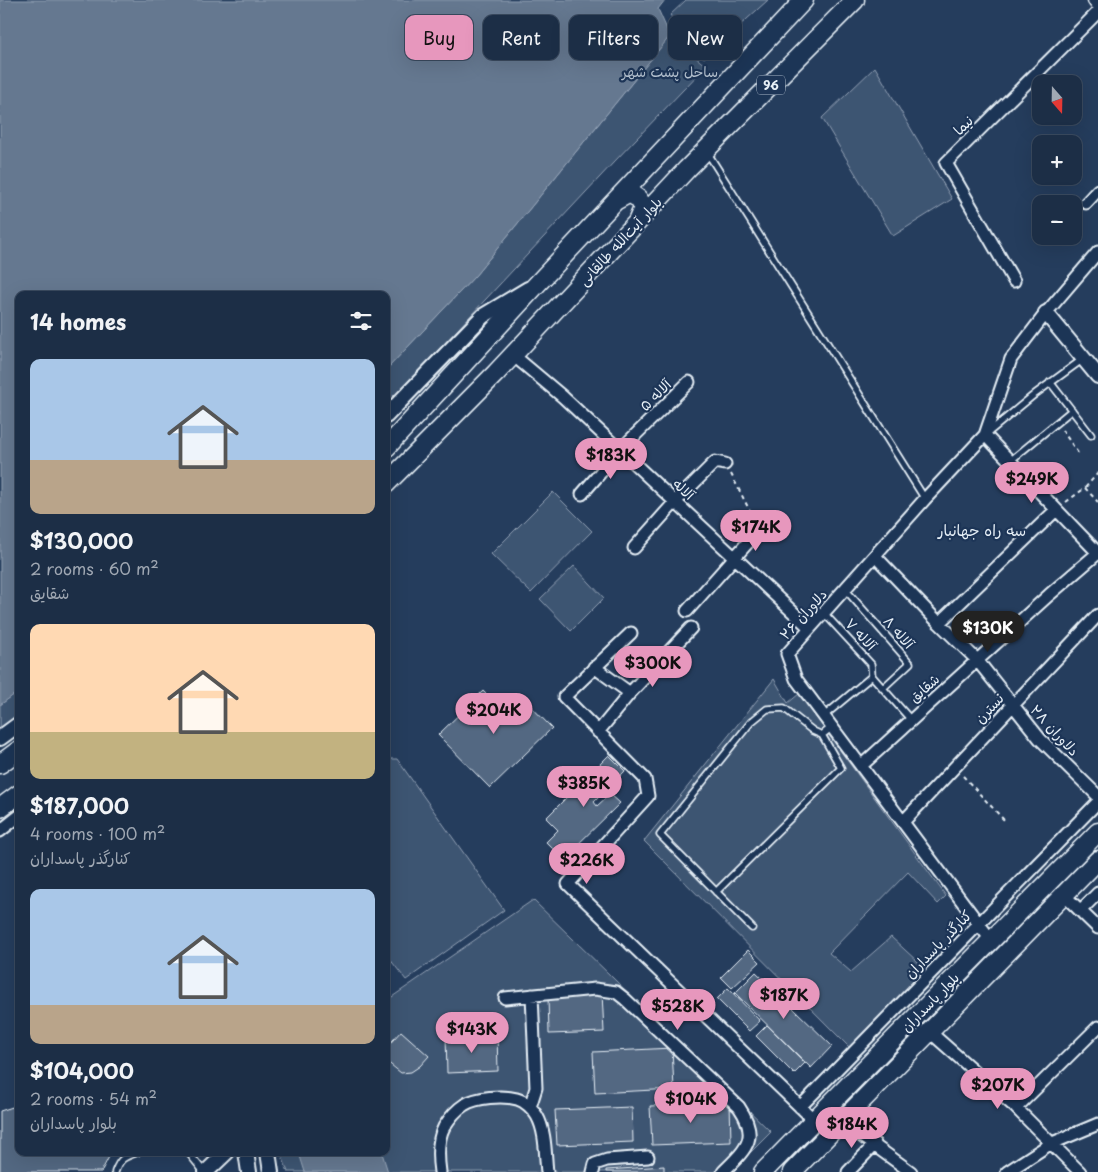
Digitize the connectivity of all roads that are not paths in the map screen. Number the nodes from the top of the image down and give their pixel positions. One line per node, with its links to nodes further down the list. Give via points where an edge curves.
1 (804, 0): 4 (main road, 96)
2 (856, 0): 5 (main road, بلوار آیت‌الله طالقانی / 96)
3 (1098, 12): 12 (street, نیما, via 946,162)
4 (663, 150): 6 (main road, via 662,157 670,170); 8 (main road)
5 (706, 150): 6 (main road, بلوار آیت‌الله طالقانی / 96); 30 (lane)
6 (686, 169): 10 (main road, بلوار آیت‌الله طالقانی)
7 (1098, 190): 9 (street)
8 (615, 201): 10 (main road, via 628,194 636,196 643,208); 13 (main road)
9 (1086, 203)
10 (637, 222): 15 (main road, بلوار آیت‌الله طالقانی)
11 (1098, 252): 14 (street, دلاوران ۲۶)
12 (1014, 281)
13 (539, 282): 21 (street, via 483,316); 24 (main road)
14 (1046, 313): 16 (street); 22 (street, دلاوران ۲۶, via 1011,359)
15 (514, 355): 25 (street, آلاله); 28 (main road, بلوار آیت‌الله طالقانی)
16 (1083, 359): 17 (street); 19 (lane)
17 (1098, 376)
18 (689, 382): 25 (street, آلاله ۵)
19 (1050, 382): 20 (lane); 22 (lane)
20 (1072, 410): 23 (lane); 26 (lane)
21 (390, 412)
22 (985, 435): 26 (street); 30 (street, دلاوران ۲۶)
23 (1091, 435)
24 (390, 444)
25 (620, 450): 29 (street, آلاله ۵); 31 (street, آلاله)
26 (1009, 462): 32 (street)
27 (725, 464): 31 (street, via 715,462)
28 (390, 480)
29 (582, 494)
30 (926, 499): 37 (street, دلاوران ۲۶)
31 (675, 502): 34 (street); 36 (street, آلاله)
32 (1056, 510): 35 (street); 42 (street)
33 (759, 530): 36 (street)
34 (634, 548)
35 (1098, 553): 46 (street, شقایق)
36 (734, 556): 39 (street); 44 (street, آلاله)
37 (875, 556): 38 (street, دلاوران ۲۶); 42 (street, دلاوران ۲۸)
38 (845, 589): 40 (street, دلاوران ۲۶); 49 (lane, آلاله ۸, via 910,663)
39 (687, 611)
40 (824, 613): 44 (street, دلاوران ۲۶); 48 (lane, آلاله ۷, via 871,664)
41 (1098, 615): 51 (street, نسترن)
42 (939, 623): 46 (street, دلاوران ۲۸)
43 (691, 628): 50 (street)
44 (810, 628): 52 (street, دلاوران ۲۶, via 787,654 796,679)
45 (630, 633): 47 (street)
46 (977, 660): 51 (street, دلاوران ۲۸); 53 (street, شقایق)
47 (594, 667): 50 (street); 56 (street, via 564,698)
48 (872, 676): 49 (lane, آلاله ۷); 52 (lane)
49 (883, 688): 53 (lane, آلاله ۷)
50 (630, 694): 56 (street)
51 (1012, 706): 62 (street, دلاوران ۲۸, via 1040,739); 67 (street, نسترن)
52 (824, 716): 55 (street, دلاوران ۲۶)
53 (911, 720): 61 (street, شقایق)
54 (15, 727): 58 (street)
55 (832, 727): 57 (lane); 61 (street, دلاوران ۲۶)
56 (598, 732): 84 (street, via 645,779 648,796 568,884)
57 (822, 735): 71 (lane, via 841,768); 71 (lane, via 784,708 767,710 751,722 660,835)
58 (0, 738)
59 (15, 753): 60 (main road)
60 (0, 764)
61 (861, 766): 67 (street, دلاوران ۲۶)
62 (1098, 796)
63 (15, 797): 65 (main road)
64 (1098, 802): 75 (street, کنارگذر پاسداران)
65 (0, 808)
66 (15, 819): 68 (street)
67 (903, 822): 75 (street, دلاوران ۲۶)
68 (0, 831)
69 (1098, 832): 78 (main road, بلوار پاسداران)
70 (1098, 860): 73 (main road, بلوار پاسداران)
71 (716, 892): 76 (lane)
72 (1098, 893): 74 (street)
73 (1064, 895): 74 (street); 82 (main road, بلوار پاسداران)
74 (1080, 911): 77 (street)
75 (978, 924): 78 (street, دلاوران ۲۶); 84 (street, کنارگذر پاسداران)
76 (752, 928)
77 (1098, 928)
78 (991, 940): 86 (main road, بلوار پاسداران)
79 (532, 995): 80 (street); 83 (street, via 536,1088); 104 (street, via 595,989 616,992 666,1038 739,1107 747,1120 748,1144)
80 (505, 998)
81 (1098, 1027): 85 (street)
82 (930, 1032): 85 (street); 87 (main road, بلوار پاسداران)
83 (530, 1107): 101 (street, via 517,1099 492,1097 464,1105 443,1128 439,1145); 102 (street, via 538,1117 543,1134)
84 (800, 1107): 86 (street)
85 (1016, 1108): 90 (street)
86 (814, 1120): 105 (main road, بلوار پاسداران)
87 (842, 1122): 89 (street); 106 (main road, بلوار پاسداران)
88 (1098, 1124): 90 (street)
89 (875, 1144): 107 (street); 108 (street)
90 (1050, 1144): 109 (street); 110 (street)
91 (124, 1156): 97 (lane)
92 (191, 1156): 98 (lane)
93 (223, 1156): 98 (street)
94 (247, 1156): 99 (street)
95 (269, 1156): 100 (street)
96 (648, 1157): 103 (street, via 607,1160 594,1164)
97 (114, 1172)
98 (205, 1172)
99 (249, 1172)
100 (271, 1172)
101 (440, 1172)
102 (547, 1172)
103 (593, 1172)
104 (723, 1172)
105 (763, 1172)
106 (792, 1172)
107 (848, 1172)
108 (911, 1172)
109 (1007, 1172)
110 (1080, 1172)

